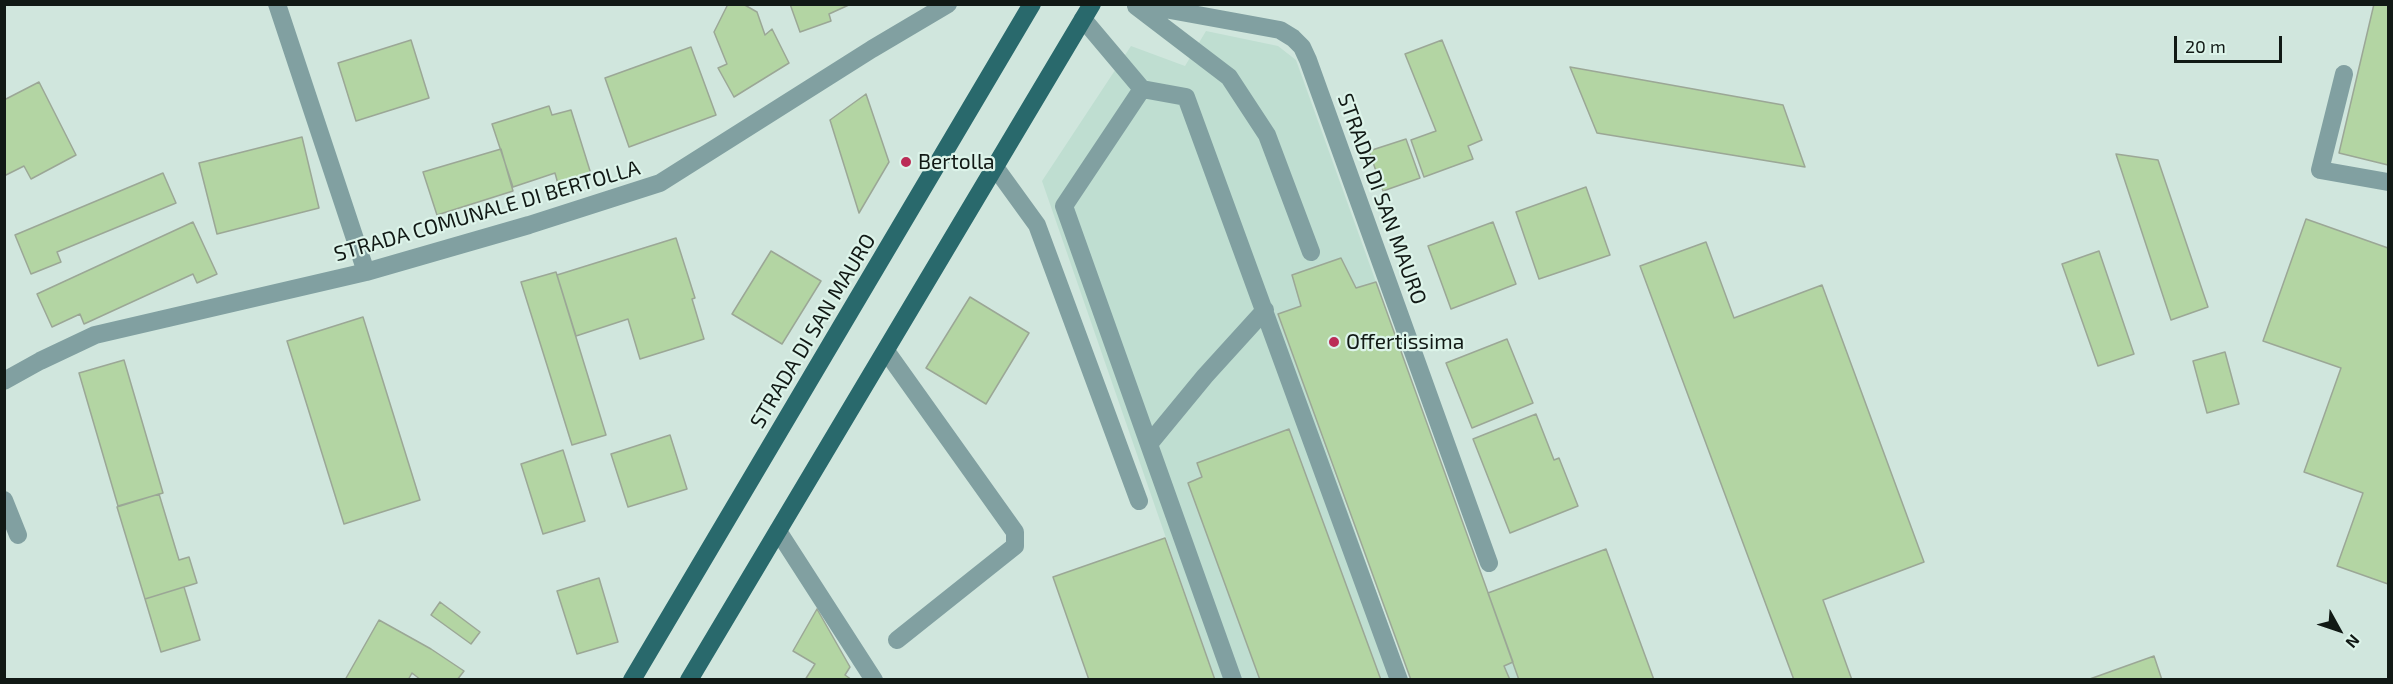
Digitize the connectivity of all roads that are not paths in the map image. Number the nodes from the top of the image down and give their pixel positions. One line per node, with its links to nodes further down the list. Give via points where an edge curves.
1 (277, 4): 11 (street)
2 (948, 4): 11 (street, STRADA COMUNALE DI BERTOLLA, via 660,183)
3 (1032, 4): 22 (main road, STRADA DI SAN MAURO)
4 (1136, 4): 10 (street, via 1229,77 1267,135); 20 (street, STRADA DI SAN MAURO, via 1280,30 1302,47)
5 (1087, 12): 7 (street); 8 (main road)
6 (2344, 74): 9 (street, via 2320,170)
7 (1142, 89): 12 (street, via 1186,97); 15 (street, via 1064,206)
8 (995, 167): 13 (main road); 17 (street, via 1037,225)
9 (2388, 182)
10 (1311, 252)
11 (366, 272): 14 (street, STRADA COMUNALE DI BERTOLLA, via 95,335)
12 (1265, 310): 15 (street); 26 (street)
13 (886, 351): 18 (main road); 21 (street, via 1015,532 1015,546)
14 (4, 381)
15 (1149, 444): 25 (street)
16 (4, 500): 19 (street)
17 (1139, 501)
18 (778, 531): 23 (main road); 24 (street)
19 (18, 535)
20 (1489, 563)
21 (897, 640)
22 (632, 680)
23 (688, 680)
24 (874, 680)
25 (1233, 680)
26 (1399, 680)

